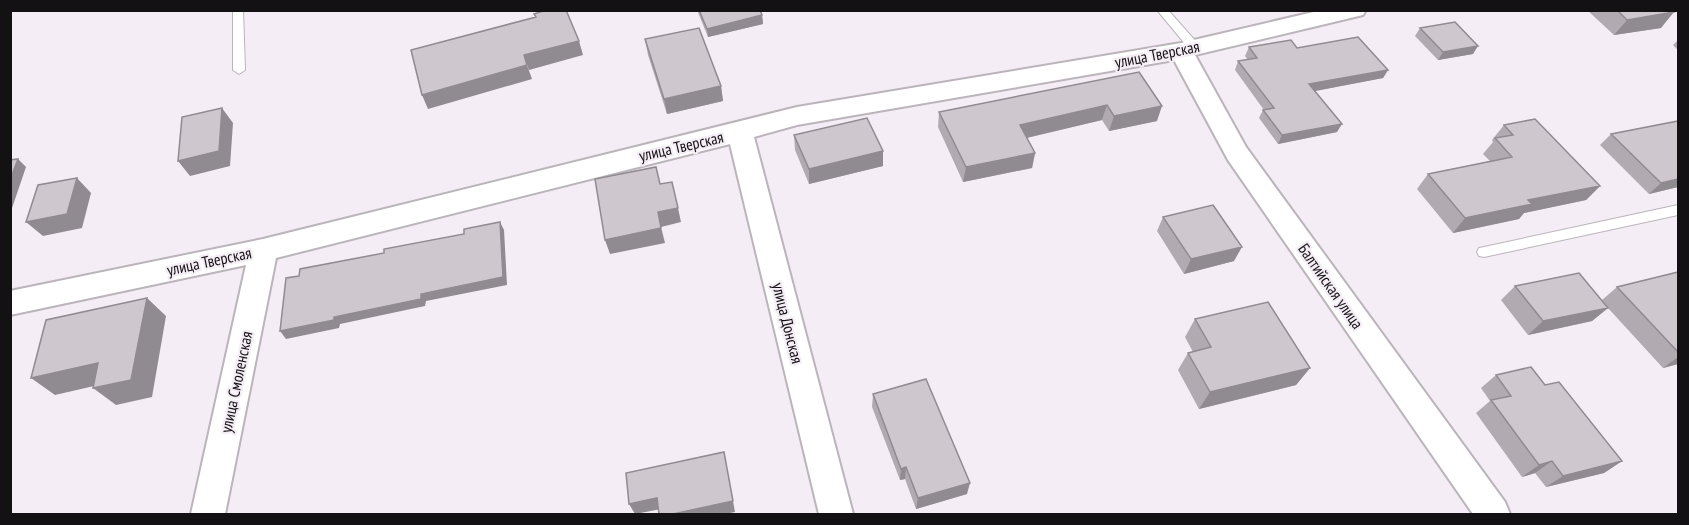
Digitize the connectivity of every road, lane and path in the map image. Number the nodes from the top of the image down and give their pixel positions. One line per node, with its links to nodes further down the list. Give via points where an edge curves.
1 (238, 10): 5 (lane)
2 (1162, 10): 4 (lane)
3 (1355, 10): 4 (street, улица Тверская)
4 (1188, 49): 6 (street, улица Тверская, via 797,116); 13 (street, Балтийская улица, via 1237,153)
5 (239, 70)
6 (740, 132): 8 (street, улица Тверская); 12 (street, улица Донская)
7 (1678, 210): 9 (lane)
8 (263, 250): 10 (street, улица Тверская); 11 (street, улица Смоленская)
9 (1484, 252)
10 (10, 303)
11 (208, 514)
12 (836, 514)
13 (1493, 514)

